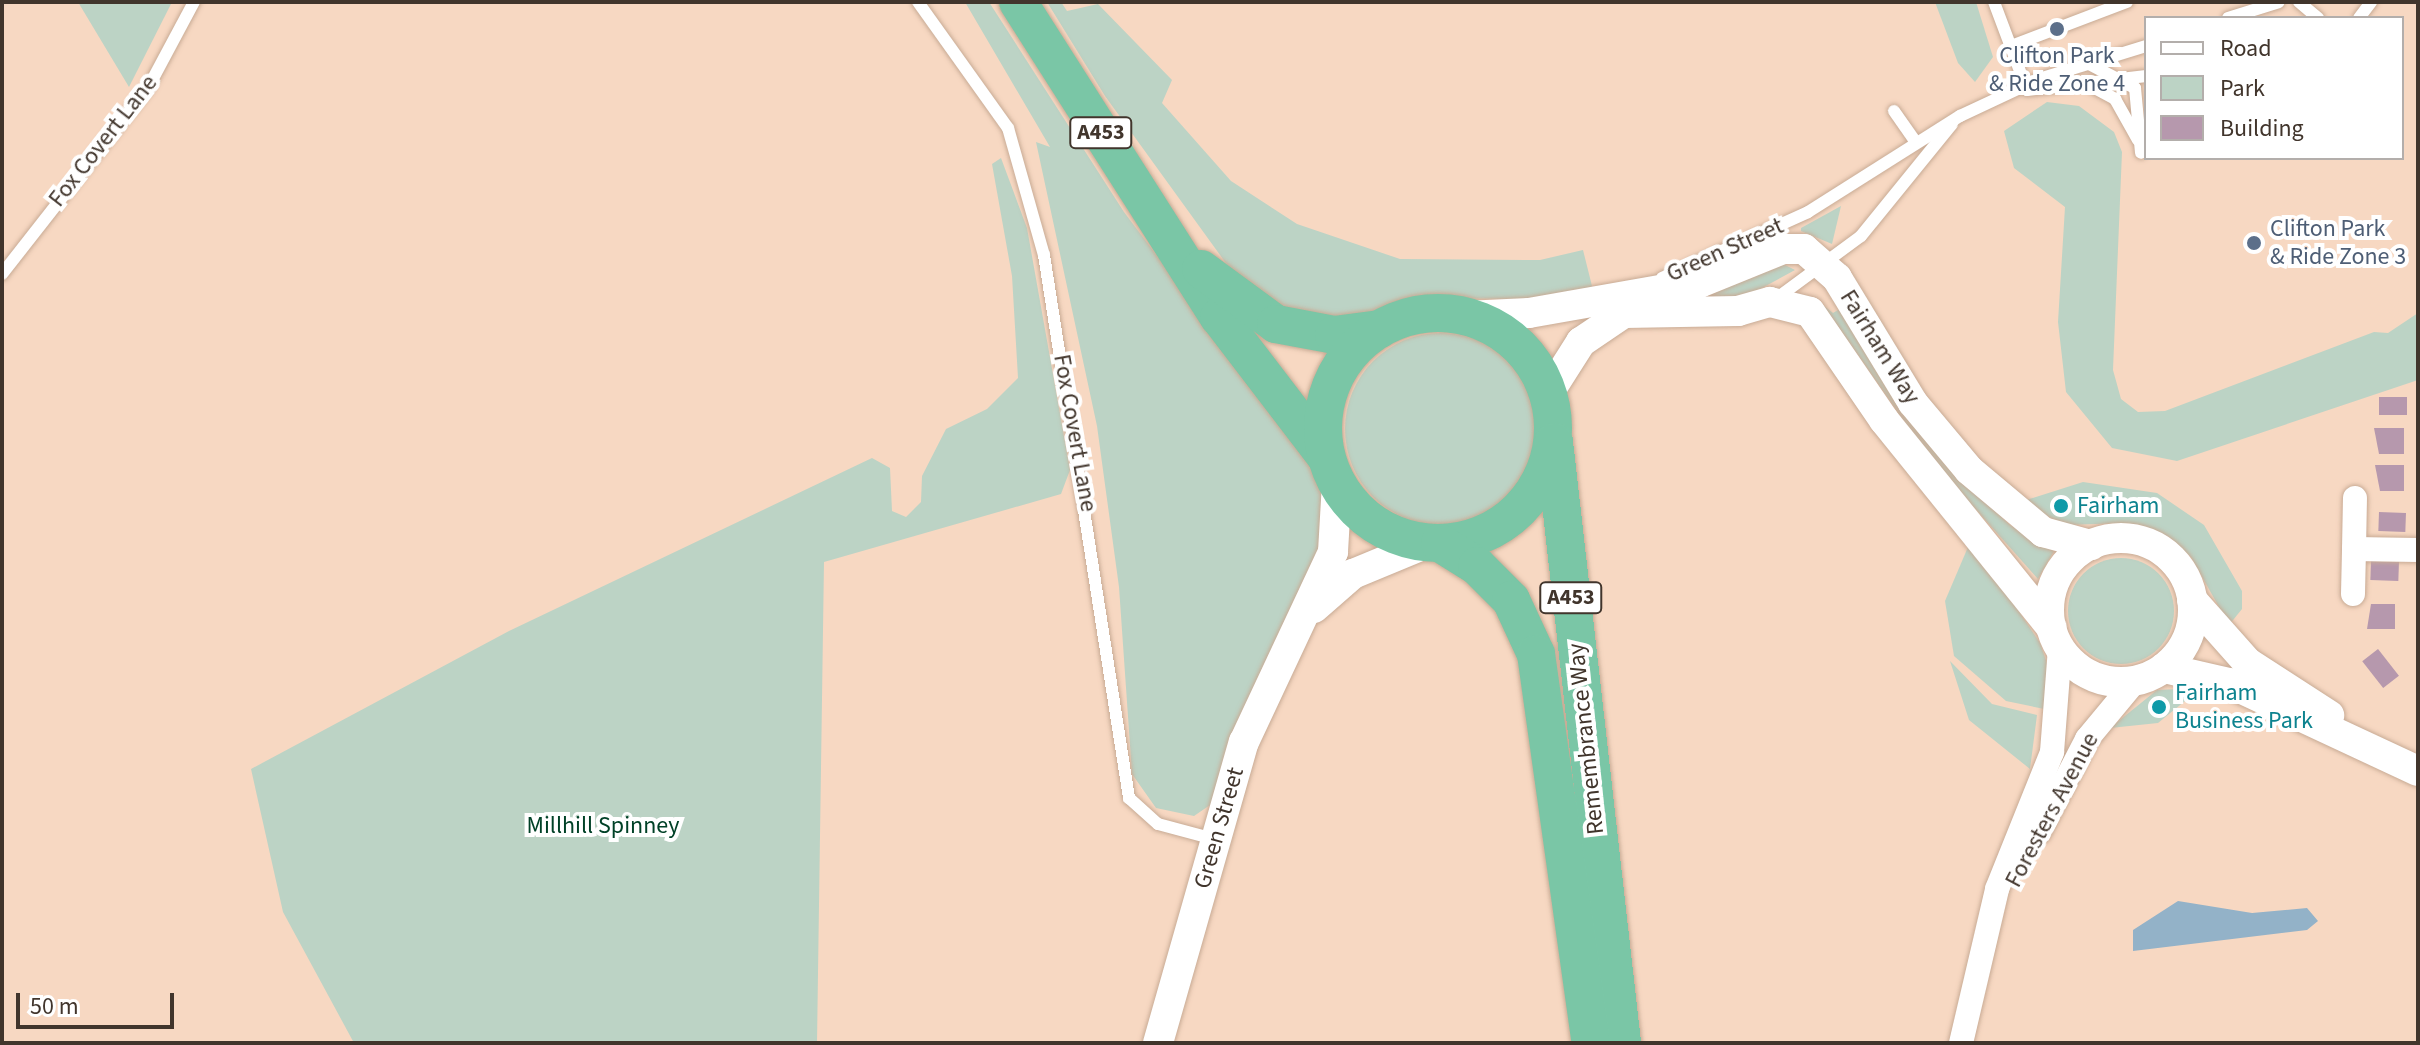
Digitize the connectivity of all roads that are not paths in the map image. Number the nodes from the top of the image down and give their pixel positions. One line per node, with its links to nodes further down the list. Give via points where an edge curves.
1 (194, 2): 22 (lane, Fox Covert Lane, via 148,88)
2 (918, 2): 43 (lane, Fox Covert Lane, via 1008,128 1044,255 1129,798 1158,824)
3 (1018, 2): 20 (highway, A453)
4 (1994, 2): 10 (lane)
5 (2127, 2): 10 (lane)
6 (2279, 2): 8 (lane)
7 (2298, 2): 9 (lane)
8 (2234, 16)
9 (2316, 16)
10 (2011, 46): 16 (lane)
11 (2144, 47): 12 (lane)
12 (2086, 64): 14 (lane); 16 (lane)
13 (2144, 76): 14 (lane)
14 (2123, 78): 15 (lane); 15 (lane, via 2142,109 2141,151 2115,99)
15 (2086, 84): 16 (lane)
16 (2027, 90): 18 (lane, Green Street)
17 (1894, 111): 19 (lane)
18 (1960, 116): 19 (lane, Green Street); 21 (lane, Green Street, via 1883,212)
19 (1915, 141): 23 (lane, Green Street, via 1808,212)
20 (1190, 260): 26 (highway, A453, via 1276,324 1334,335); 29 (highway, A453, via 1219,317 1316,437)
21 (1826, 266): 23 (street, Fairham Way, via 1789,248 1699,283); 24 (lane, Green Street); 32 (street, Fairham Way, via 1913,403 1969,470 2043,532)
22 (2, 274)
23 (1637, 289): 25 (street, Green Street, via 1529,313)
24 (1770, 302): 27 (street, Green Street, via 1738,311 1643,310 1609,319 1570,354); 38 (street, Fairham Way, via 1819,319 1884,420)
25 (1465, 316): 26 (highway, via 1421,314); 27 (highway, via 1517,344)
26 (1380, 329): 29 (highway, via 1355,348 1326,402)
27 (1548, 394): 28 (highway)
28 (1553, 435): 31 (highway, via 1529,499 1504,523); 47 (highway, Remembrance Way / A453)
29 (1333, 473): 31 (highway, via 1375,524); 37 (street, Green Street, via 1333,552)
30 (2355, 498): 33 (street)
31 (1434, 543): 37 (street, Green Street, via 1353,574); 46 (highway, Remembrance Way / A453, via 1477,566 1511,600 1536,654)
32 (2091, 545): 36 (street, via 2130,539 2156,547 2184,575); 38 (street, via 2054,586)
33 (2354, 549): 34 (street); 35 (street)
34 (2418, 550)
35 (2353, 594)
36 (2192, 600): 39 (street, via 2190,631); 41 (street, via 2247,662)
37 (1301, 621): 43 (street, Green Street, via 1254,719)
38 (2056, 638): 40 (street, via 2101,679); 44 (street, Foresters Avenue, via 2052,752)
39 (2164, 668): 40 (street); 41 (street, via 2229,683 2349,744)
40 (2136, 680): 44 (street, Foresters Avenue, via 2087,739 2008,894)
41 (2379, 752): 42 (street)
42 (2418, 771)
43 (1214, 839): 45 (street, Green Street)
44 (1997, 902): 48 (street, Foresters Avenue, via 1975,962)
45 (1158, 1043)
46 (1591, 1043)
47 (1622, 1043)
48 (1961, 1043)

